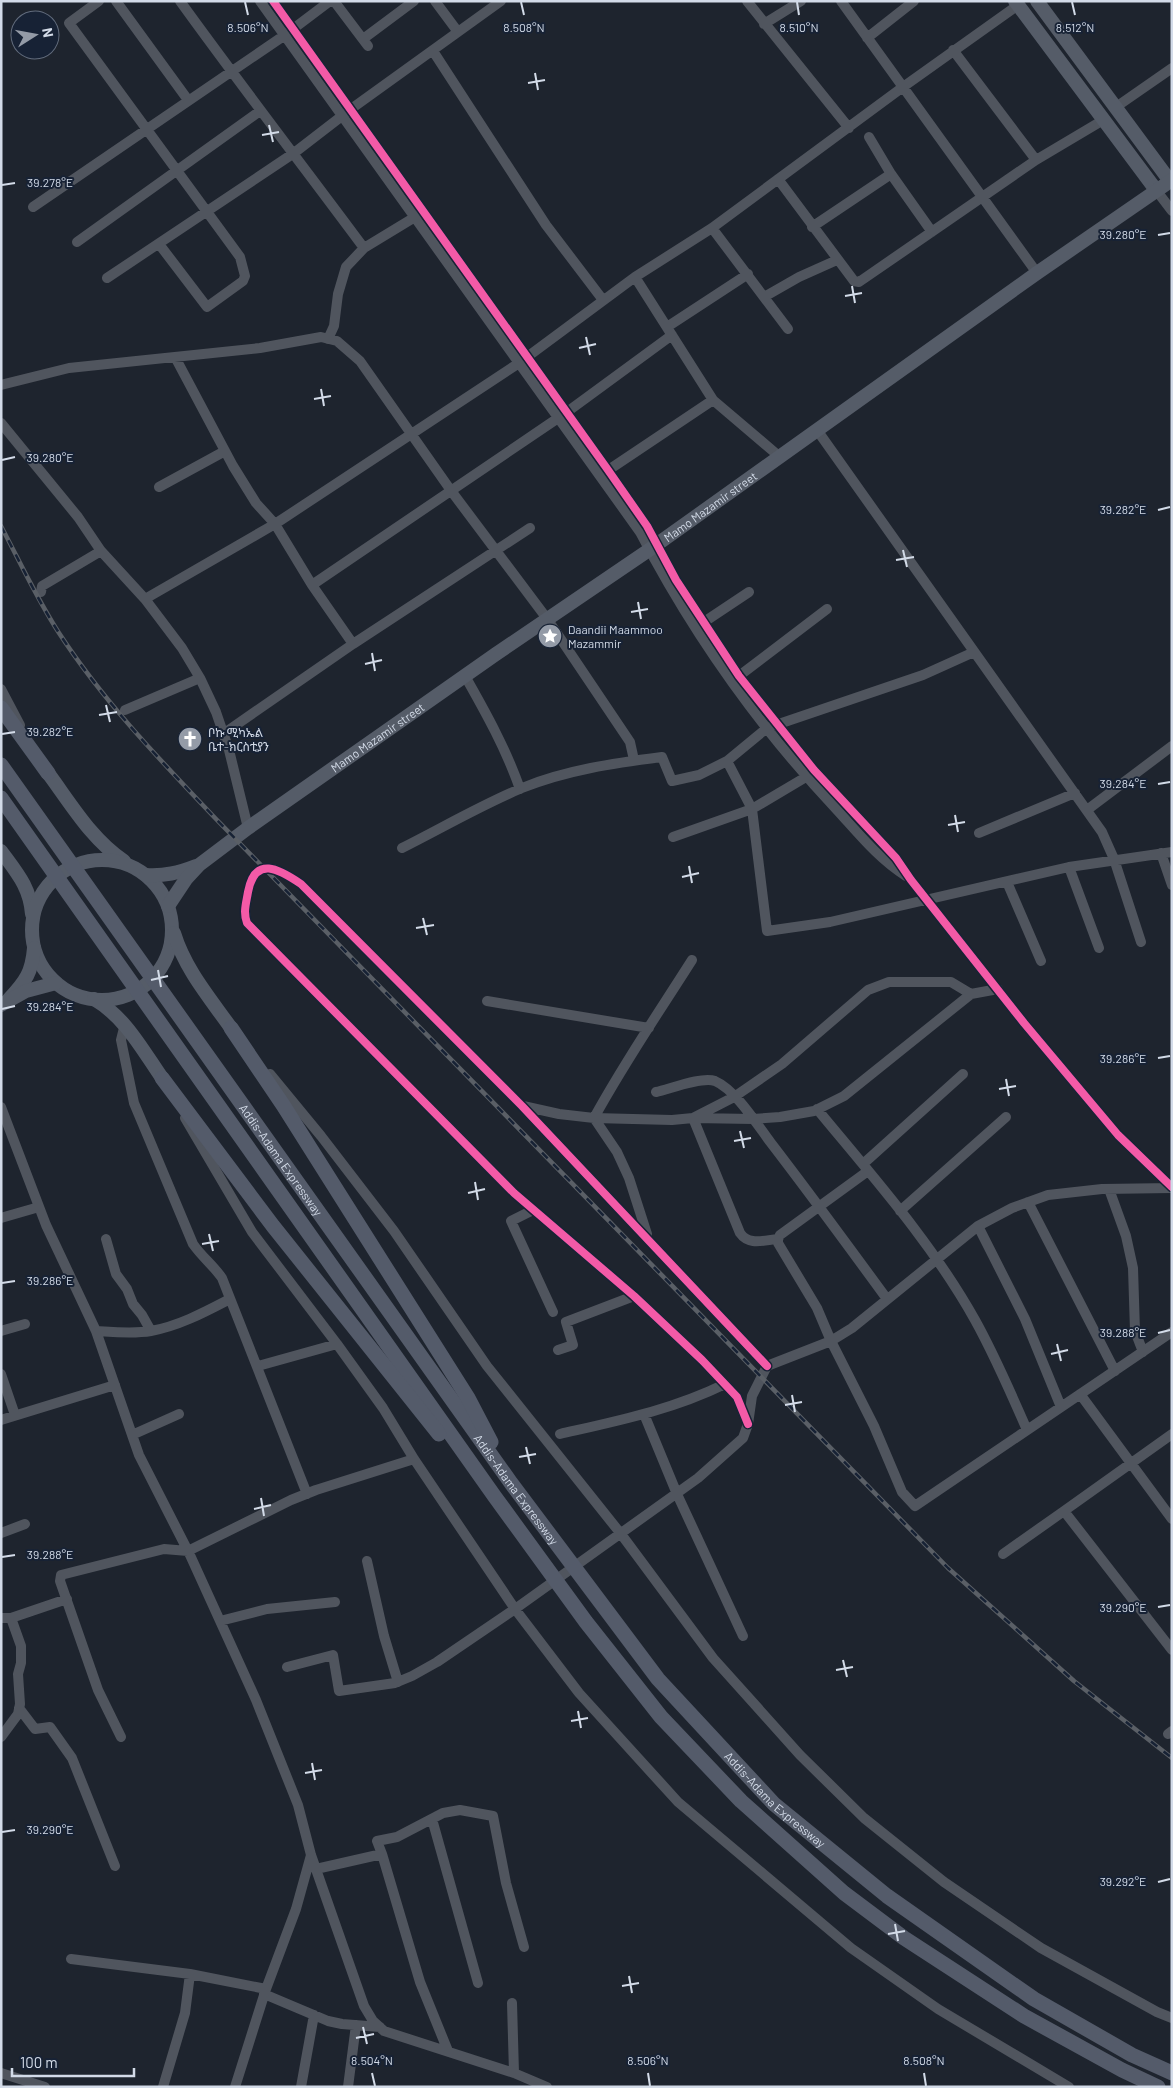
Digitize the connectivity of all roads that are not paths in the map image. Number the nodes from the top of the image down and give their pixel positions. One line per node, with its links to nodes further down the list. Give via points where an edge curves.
1 (99, 1): 33 (street, via 69,23)
2 (116, 1): 26 (street)
3 (180, 1): 24 (street)
4 (260, 1): 18 (street)
5 (273, 1): 18 (street)
6 (330, 1): 18 (street)
7 (334, 1): 8 (street, via 366,42)
8 (414, 1)
9 (435, 1): 19 (street)
10 (501, 1): 19 (street)
11 (747, 1): 17 (street)
12 (801, 1): 17 (street)
13 (840, 1): 20 (street)
14 (914, 1): 20 (street)
15 (1037, 1): 27 (main road)
16 (1017, 3): 21 (street); 31 (main road)
17 (764, 24): 32 (street)
18 (288, 32): 24 (street); 28 (street); 30 (street)
19 (458, 32): 22 (street)
20 (868, 38): 25 (street)
21 (953, 50): 25 (street); 36 (street)
22 (432, 51): 28 (street); 60 (street, via 546,225)
23 (1172, 68): 27 (street)
24 (230, 71): 26 (street); 29 (street)
25 (903, 87): 32 (street); 42 (street)
26 (188, 100): 33 (street)
27 (1116, 107): 40 (main road)
28 (351, 109): 30 (street); 46 (street)
29 (260, 111): 35 (street); 37 (street)
30 (343, 117): 35 (street); 47 (street)
31 (1105, 119): 36 (street); 41 (main road)
32 (849, 128): 39 (street)
33 (147, 130): 37 (street); 43 (street)
34 (869, 138): 38 (street)
35 (294, 153): 44 (street); 53 (street)
36 (1036, 160): 42 (street)
37 (176, 170): 44 (street); 51 (street)
38 (891, 174): 48 (street); 50 (street)
39 (778, 179): 48 (street); 49 (street)
40 (1171, 180): 41 (main road, Mamo Mazamir street)
41 (1156, 190): 45 (street); 55 (main road, Mamo Mazamir street)
42 (982, 197): 50 (street); 55 (street)
43 (33, 207)
44 (207, 211): 52 (street); 52 (street, via 240,257 245,276 243,281 210,305 205,305)
45 (1172, 211)
46 (424, 212): 47 (street); 65 (street)
47 (415, 218): 53 (street); 65 (street)
48 (812, 227): 54 (street)
49 (712, 228): 56 (street); 57 (street)
50 (932, 232): 54 (street, via 860,282 854,281)
51 (78, 242)
52 (159, 244): 58 (street)
53 (364, 248): 63 (street, via 346,267 334,326)
54 (837, 260): 59 (street)
55 (1037, 273): 70 (main road, Mamo Mazamir street)
56 (748, 274): 59 (street); 62 (street)
57 (635, 277): 60 (street); 62 (street)
58 (107, 278)
59 (764, 297): 61 (street)
60 (603, 300): 65 (street)
61 (788, 329)
62 (670, 331): 67 (street); 68 (street)
63 (328, 339): 64 (street, via 320,337); 71 (street, via 337,341 360,361)
64 (175, 358): 66 (street, via 69,368); 72 (street)
65 (523, 360): 68 (street); 71 (street)
66 (1, 385)
67 (713, 400): 73 (street); 74 (street)
68 (563, 415): 74 (street); 76 (street)
69 (1, 423): 80 (street, via 78,517)
70 (817, 430): 73 (main road, Mamo Mazamir street); 90 (street)
71 (412, 435): 76 (street); 77 (street)
72 (225, 451): 75 (street); 77 (street, via 256,503)
73 (780, 457): 79 (main road, Mamo Mazamir street)
74 (604, 473): 79 (street, via 640,532)
75 (159, 487)
76 (452, 492): 81 (street); 82 (street)
77 (275, 524): 82 (street); 85 (street)
78 (530, 528): 81 (street)
79 (653, 547): 87 (main road, Mamo Mazamir street); 88 (street, via 668,586)
80 (101, 551): 83 (street, via 42,586); 85 (street)
81 (497, 551): 87 (street); 89 (street)
82 (312, 586): 89 (street)
83 (40, 592)
84 (749, 592): 88 (street)
85 (145, 599): 93 (street)
86 (826, 609): 92 (street)
87 (548, 620): 91 (main road, Mamo Mazamir street); 102 (street, via 630,742)
88 (700, 625): 92 (street); 94 (street)
89 (353, 644): 100 (street)
90 (974, 652): 98 (street, via 923,675); 108 (street)
91 (465, 676): 107 (street, via 496,731); 112 (main road, Mamo Mazamir street)
92 (739, 676): 94 (street); 98 (street)
93 (200, 678): 97 (street); 100 (street)
94 (730, 683): 99 (street)
95 (1, 689): 105 (street)
96 (1, 708): 105 (highway)
97 (125, 710)
98 (778, 724): 99 (street); 123 (street, via 814,770 896,858)
99 (767, 728): 103 (street); 106 (street)
100 (223, 734): 112 (street, via 230,750)
101 (1172, 746): 111 (street)
102 (634, 760): 103 (street, via 662,757 672,781 700,776); 107 (street, via 560,775)
103 (727, 761): 110 (street)
104 (1, 765): 201 (highway, Addis-Adama Expressway)
105 (48, 773): 120 (main road, via 109,852)
106 (806, 777): 110 (street); 123 (street, via 888,865)
107 (520, 789): 115 (street)
108 (1075, 793): 111 (street); 113 (street)
109 (1, 798): 204 (highway, Addis-Adama Expressway)
110 (752, 809): 114 (street); 126 (street, via 767,931 830,922)
111 (1087, 810): 118 (street, via 1102,832)
112 (248, 828): 119 (main road, Mamo Mazamir street)
113 (979, 833)
114 (673, 837)
115 (402, 848)
116 (1, 852): 128 (main road, via 21,878 31,898)
117 (1167, 853): 118 (street); 125 (street)
118 (1114, 859): 121 (street); 130 (street)
119 (199, 865): 122 (main road, via 164,876); 127 (main road)
120 (131, 866): 122 (main road); 128 (main road, via 115,860 92,860 71,867 52,880 40,898)
121 (1068, 867): 124 (street); 132 (street)
122 (146, 875): 127 (main road)
123 (911, 880): 126 (street)
124 (1007, 882): 126 (street); 134 (street)
125 (1172, 885)
126 (926, 899): 136 (street)
127 (168, 906): 129 (main road)
128 (33, 920): 131 (main road)
129 (172, 928): 138 (main road, via 169,949 160,969 145,985 125,996 103,1000); 142 (main road, via 180,954)
130 (1141, 942)
131 (34, 946): 135 (main road); 139 (main road, via 29,975)
132 (1099, 948)
133 (692, 960): 143 (street)
134 (1041, 961)
135 (56, 983): 138 (main road, via 81,997); 139 (main road, via 26,991)
136 (998, 990): 137 (street); 156 (street, via 1118,1135)
137 (971, 994): 147 (street, via 951,982 889,982 868,990 782,1064); 150 (street, via 844,1096)
138 (94, 998): 141 (main road)
139 (5, 1002)
140 (487, 1002): 143 (street)
141 (124, 1024): 145 (main road); 170 (street, via 121,1040 134,1103 193,1244 222,1278)
142 (231, 1028): 201 (highway, via 468,1398); 209 (street, via 321,1136 394,1231 487,1366)
143 (649, 1028): 152 (street)
144 (963, 1074): 155 (street)
145 (162, 1078): 179 (street, via 252,1232); 204 (highway, via 355,1330 443,1440)
146 (656, 1092): 147 (street, via 699,1081 715,1081)
147 (734, 1097): 153 (street); 154 (street)
148 (522, 1106): 152 (street); 161 (street, via 301,884 280,870 266,868 250,881 244,914 247,923); 167 (street)
149 (1, 1108): 160 (street)
150 (817, 1109): 154 (street); 155 (street)
151 (1006, 1117): 162 (street)
152 (594, 1118): 153 (street); 167 (street, via 617,1152 629,1178)
153 (693, 1118): 154 (street); 166 (street, via 744,1239 749,1242)
154 (753, 1119): 159 (street)
155 (865, 1167): 159 (street); 162 (street)
156 (1172, 1188): 157 (street)
157 (1109, 1189): 158 (street, via 1048,1195); 181 (street, via 1126,1236 1133,1268 1136,1331)
158 (1028, 1202): 164 (street); 184 (street)
159 (819, 1206): 166 (street); 171 (street)
160 (39, 1208): 163 (street); 175 (street)
161 (533, 1210): 169 (street); 172 (street, via 510,1221)
162 (900, 1210): 168 (street)
163 (1, 1218)
164 (978, 1226): 168 (street); 189 (street, via 1025,1319)
165 (106, 1238): 176 (street, via 116,1274)
166 (778, 1239): 178 (street, via 817,1308)
167 (649, 1240): 183 (street)
168 (937, 1259): 171 (street); 195 (street, via 978,1327)
169 (634, 1296): 180 (street, via 566,1322 573,1345); 186 (street)
170 (230, 1299): 176 (street, via 188,1320); 182 (street)
171 (887, 1299): 178 (street)
172 (553, 1312)
173 (25, 1324): 174 (street)
174 (1, 1331)
175 (96, 1331): 176 (street); 187 (street)
176 (151, 1331)
177 (1172, 1332): 181 (street)
178 (831, 1341): 183 (street); 195 (street, via 874,1426 902,1492 916,1506)
179 (337, 1344): 182 (street); 199 (street, via 383,1408)
180 (558, 1350)
181 (1143, 1352): 184 (street)
182 (258, 1366): 202 (street)
183 (767, 1366): 194 (street, via 752,1396)
184 (1115, 1371): 188 (street)
185 (1, 1374): 192 (street)
186 (725, 1384): 191 (street, via 697,1398); 194 (street, via 737,1397)
187 (115, 1385): 192 (street); 196 (street)
188 (1080, 1394): 189 (street); 200 (street)
189 (1061, 1407): 195 (street)
190 (179, 1414): 196 (street)
191 (644, 1414): 197 (street); 203 (street)
192 (15, 1415): 193 (street)
193 (1, 1420)
194 (748, 1424): 203 (street, via 743,1438)
195 (1027, 1430)
196 (132, 1434): 210 (street, via 139,1455)
197 (560, 1434)
198 (1172, 1434): 200 (street)
199 (414, 1459): 202 (street); 215 (street)
200 (1131, 1462): 205 (street); 206 (street)
201 (511, 1484): 243 (highway, Addis-Adama Expressway, via 658,1679 774,1804 887,1896 1034,1999 1132,2055)
202 (308, 1494): 210 (street)
203 (677, 1494): 209 (street); 218 (street)
204 (495, 1497): 252 (highway, Addis-Adama Expressway, via 660,1717 741,1801 844,1893 904,1938 1024,2016)
205 (1064, 1512): 211 (street); 219 (street)
206 (1172, 1520)
207 (25, 1524): 208 (street)
208 (1, 1533)
209 (621, 1534): 215 (street); 237 (street, via 713,1658 800,1755 864,1818 944,1882 1041,1948)
210 (188, 1551): 213 (street, via 164,1549 61,1575); 217 (street)
211 (1003, 1554)
212 (367, 1561): 221 (street)
213 (67, 1599): 216 (street); 224 (street, via 98,1690)
214 (335, 1602): 217 (street, via 267,1609)
215 (515, 1609): 221 (street, via 437,1662); 251 (street, via 579,1693 678,1802 851,1948 938,2009)
216 (6, 1618): 222 (street, via 21,1646)
217 (220, 1621): 226 (street, via 298,1805)
218 (743, 1636)
219 (1172, 1650)
220 (287, 1667): 221 (street, via 333,1655 339,1690)
221 (398, 1682)
222 (19, 1708): 223 (street); 228 (street, via 35,1729 50,1727 72,1758)
223 (1, 1737)
224 (120, 1738)
225 (432, 1819): 227 (street, via 397,1837 377,1841); 230 (street, via 460,1810 493,1816 506,1883); 233 (street)
226 (311, 1854): 229 (street); 234 (street, via 296,1909)
227 (382, 1854): 229 (street); 240 (street, via 420,1982)
228 (115, 1866)
229 (316, 1869): 239 (street, via 364,2006)
230 (524, 1947)
231 (72, 1959): 232 (street)
232 (190, 1974): 234 (street); 246 (street, via 185,2013)
233 (478, 1983)
234 (265, 1992): 236 (street); 247 (street)
235 (512, 2003): 242 (street)
236 (314, 2015): 238 (street, via 328,2021); 248 (street)
237 (1172, 2018)
238 (356, 2025): 239 (street); 249 (street)
239 (380, 2027): 240 (street)
240 (448, 2051): 242 (street)
241 (1, 2073): 245 (street)
242 (514, 2073): 244 (street)
243 (1172, 2073)
244 (534, 2084): 250 (street)
245 (45, 2087)
246 (163, 2087)
247 (235, 2087)
248 (301, 2087)
249 (348, 2087)
250 (547, 2087)
251 (1069, 2087)
252 (1158, 2087)

